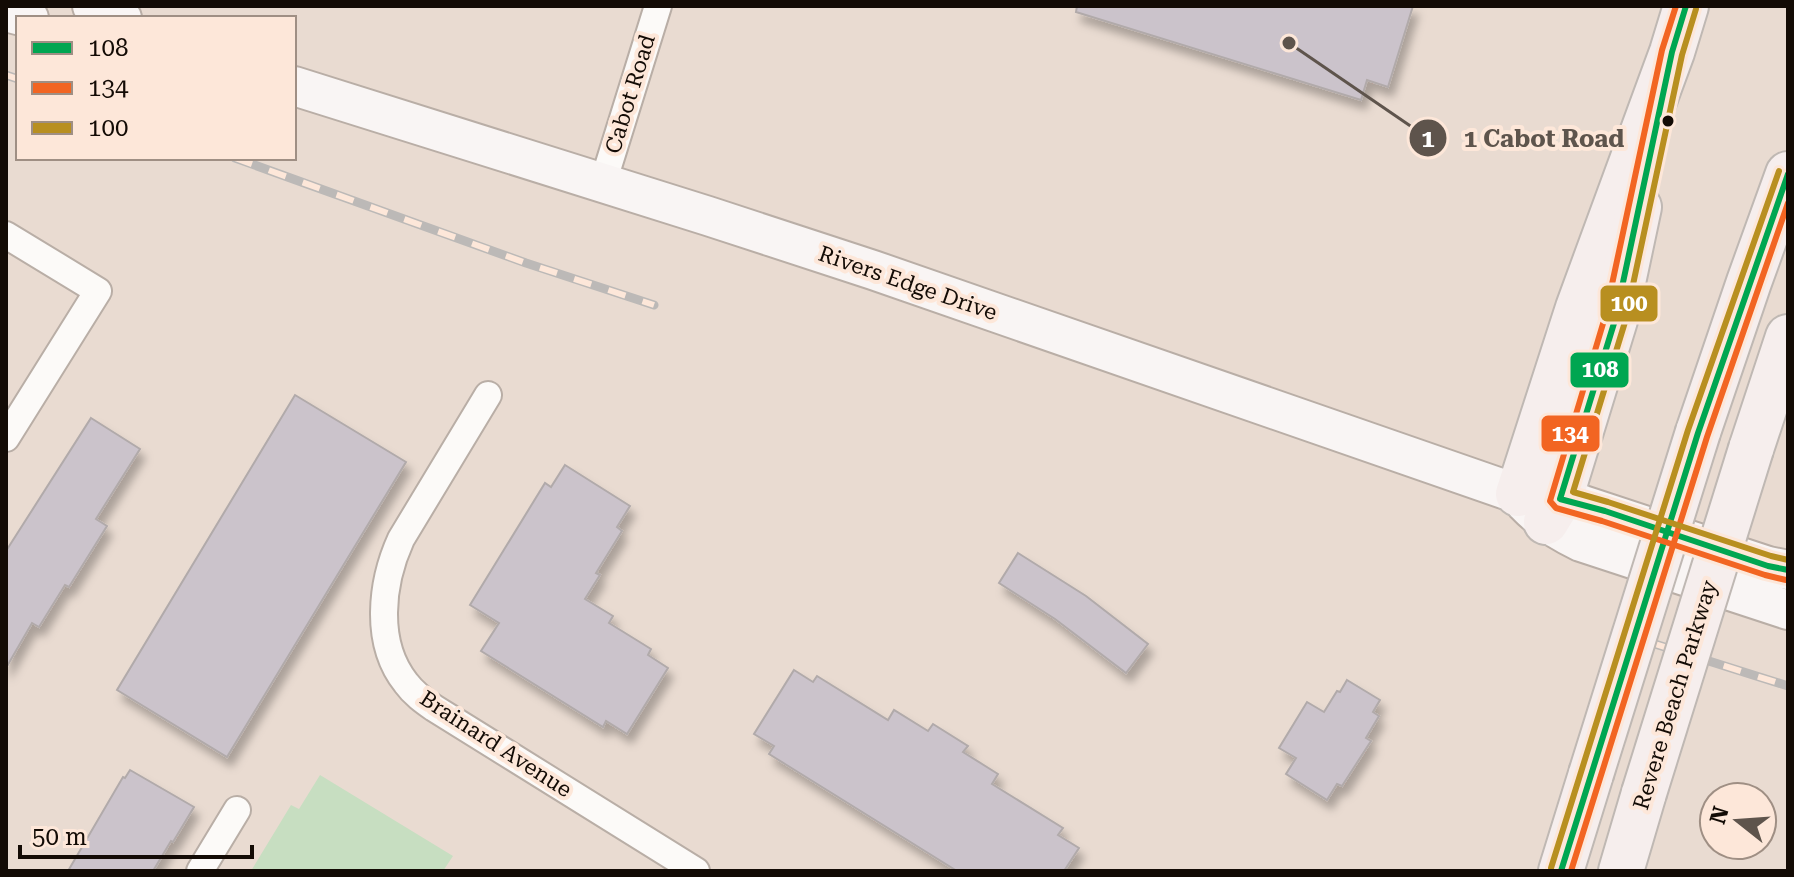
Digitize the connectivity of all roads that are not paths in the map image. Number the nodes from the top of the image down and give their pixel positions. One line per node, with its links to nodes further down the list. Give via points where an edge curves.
1 (92, 6): 4 (main road)
2 (658, 6): 7 (street, Cabot Road)
3 (1686, 6): 12 (highway, via 1615,320)
4 (117, 16)
5 (296, 87): 7 (main road, Rivers Edge Drive)
6 (1788, 174): 18 (highway, bridge, via 1698,432)
7 (603, 183): 12 (main road, Rivers Edge Drive, via 873,270)
8 (6, 235): 11 (street, via 98,291)
9 (1788, 337): 19 (highway, Revere Beach Parkway, bridge)
10 (488, 395): 17 (street, Brainard Avenue, via 391,564 384,617 394,663 410,688 434,708)
11 (6, 438)
12 (1541, 505): 13 (main road, Rivers Edge Drive, via 1605,511); 14 (main road, Rivers Edge Drive, via 1569,536 1594,547)
13 (1788, 570)
14 (1788, 610)
15 (237, 810): 16 (street)
16 (200, 871)
17 (696, 871)
18 (1561, 871)
19 (1621, 871)

